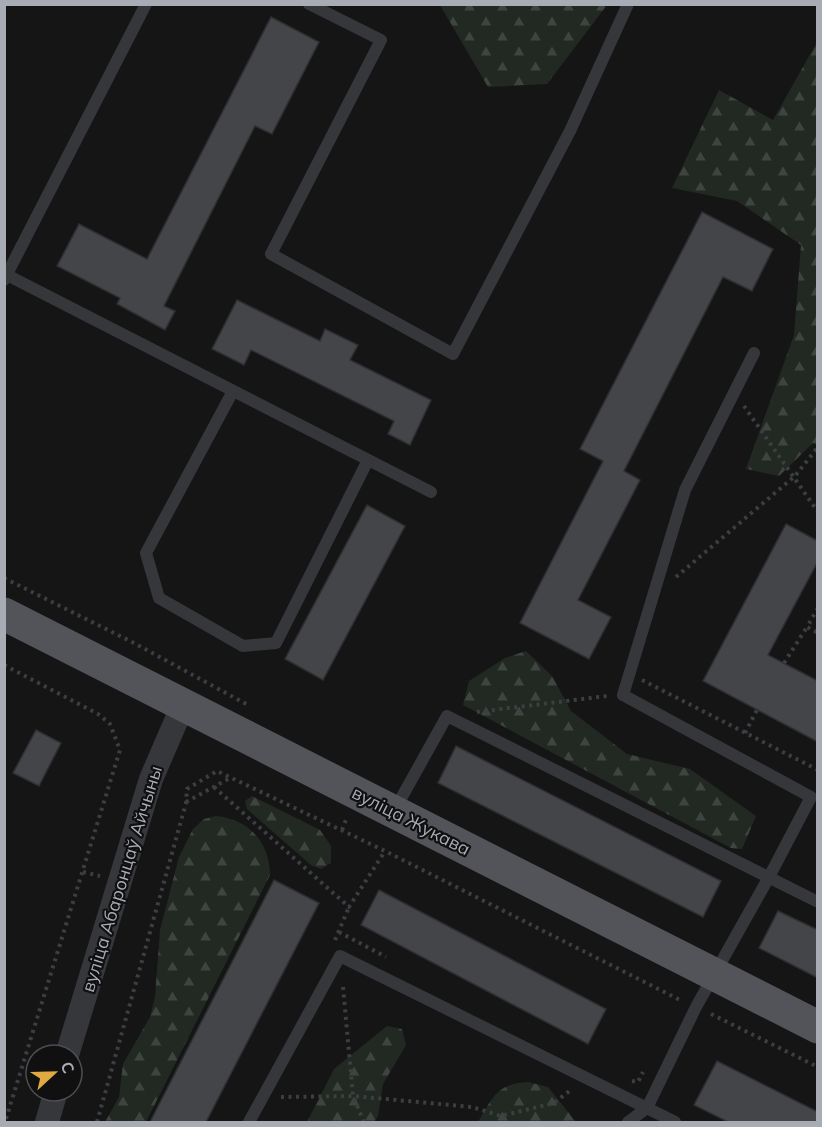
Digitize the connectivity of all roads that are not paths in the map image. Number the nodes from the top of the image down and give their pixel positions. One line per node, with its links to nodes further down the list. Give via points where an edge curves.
1 (146, 4): 4 (lane)
2 (309, 4): 3 (lane, via 381,40 271,254 453,354 570,131)
3 (628, 4)
4 (6, 278): 6 (lane)
5 (754, 353): 12 (lane, via 685,490 623,694 811,797)
6 (233, 391): 7 (lane); 7 (lane, via 146,554 159,598 243,646 276,643)
7 (368, 460): 8 (lane)
8 (431, 492)
9 (4, 614): 10 (main road, вуліца Жукава)
10 (183, 705): 11 (main road, вуліца Жукава); 16 (street, вуліца Абаронцаў Айчыны, via 151,779)
11 (393, 812): 12 (lane, via 447,716); 14 (main road, вуліца Жукава)
12 (769, 878): 13 (lane); 14 (lane)
13 (818, 902)
14 (714, 974): 15 (main road, вуліца Жукава); 18 (lane)
15 (818, 1027)
16 (71, 1043)
17 (53, 1103): 19 (street)
18 (647, 1108): 20 (lane, via 340,956); 21 (lane); 22 (lane)
19 (47, 1122)
20 (249, 1122)
21 (628, 1122)
22 (675, 1122)

